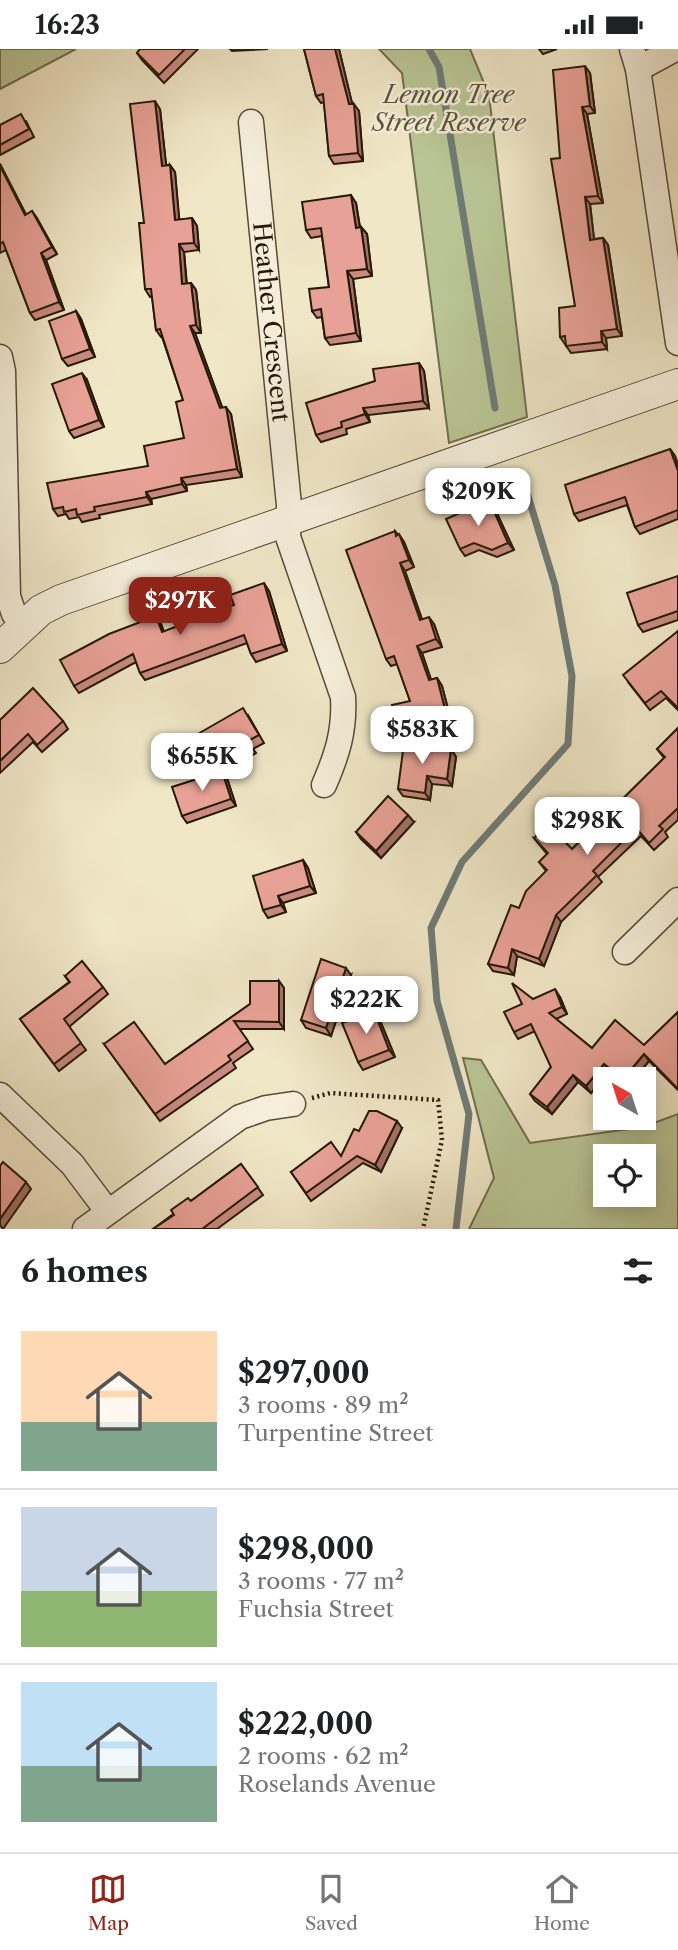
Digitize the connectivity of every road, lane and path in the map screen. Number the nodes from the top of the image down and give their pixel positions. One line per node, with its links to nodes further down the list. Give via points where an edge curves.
1 (675, 49): 2 (street)
2 (635, 59): 4 (street)
3 (251, 122): 7 (street, Heather Crescent)
4 (678, 343)
5 (0, 357): 8 (street, via 8,596)
6 (678, 384): 7 (street)
7 (288, 521): 8 (street, via 61,600); 10 (street, Heather Crescent, via 288,537 343,697 345,723 340,748)
8 (24, 625): 9 (street)
9 (0, 648)
10 (324, 785)
11 (678, 900): 12 (street)
12 (625, 952)
13 (0, 1095): 15 (street, via 72,1164)
14 (293, 1104): 15 (street, via 240,1117); 17 (path, via 330,1093 438,1100 442,1140)
15 (108, 1212): 16 (street)
16 (85, 1229)
17 (423, 1229)

